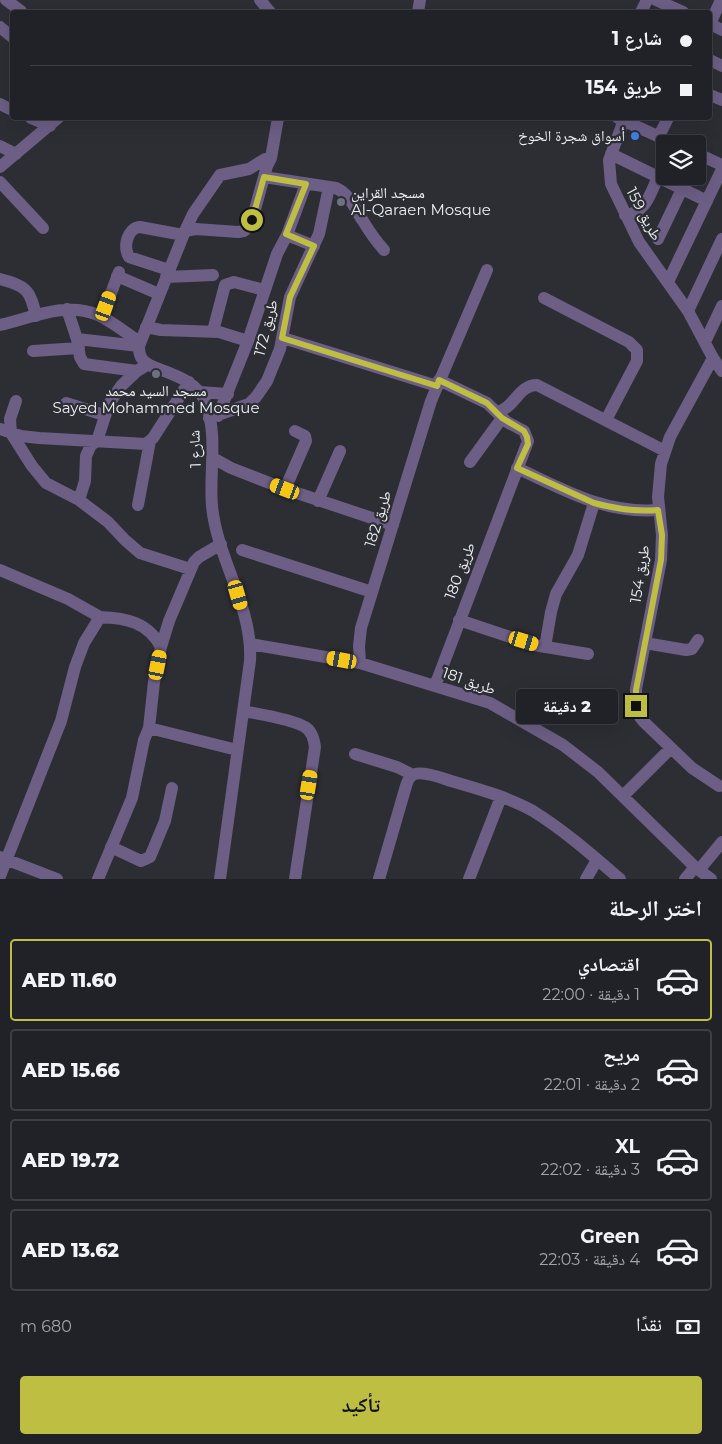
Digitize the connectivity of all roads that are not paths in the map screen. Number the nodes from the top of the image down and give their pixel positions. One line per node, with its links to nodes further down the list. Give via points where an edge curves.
1 (6, 0): 5 (street)
2 (260, 0): 6 (street)
3 (656, 0): 7 (street)
4 (721, 0): 8 (street)
5 (23, 8)
6 (268, 10)
7 (678, 10)
8 (712, 20)
9 (270, 120): 22 (street)
10 (278, 120): 22 (street, via 271,158)
11 (621, 120): 19 (street, طريق 159)
12 (623, 120): 15 (street)
13 (667, 120): 16 (street)
14 (54, 122): 18 (street)
15 (657, 135)
16 (660, 135)
17 (0, 146): 18 (street)
18 (16, 154): 21 (street)
19 (611, 154): 24 (street, طريق 159); 32 (street, طريق 159, via 611,184)
20 (706, 158): 23 (street)
21 (0, 166)
22 (265, 167): 27 (street); 34 (street, via 220,175); 34 (street, via 252,220 244,231 196,229)
23 (722, 167): 31 (street)
24 (656, 176)
25 (656, 181): 32 (street, via 644,207)
26 (0, 182): 33 (street)
27 (306, 184): 29 (street); 35 (street)
28 (674, 185): 30 (street, طريق 159)
29 (329, 187): 38 (street, طريق 172); 39 (street, via 347,195)
30 (682, 189): 31 (street, طريق 159); 36 (street)
31 (707, 201): 44 (street)
32 (625, 215): 44 (street, طريق 159, via 639,242)
33 (43, 228)
34 (184, 233): 41 (street); 41 (street, via 140,227 129,233 126,252 129,257)
35 (286, 234): 38 (street); 45 (street)
36 (658, 239)
37 (722, 239): 50 (street)
38 (314, 246): 56 (street, طريق 172, via 290,297)
39 (384, 250)
40 (487, 270): 66 (street, طريق 182)
41 (167, 274): 42 (street); 46 (street)
42 (213, 275)
43 (0, 279): 51 (street, via 27,290)
44 (668, 282): 50 (street, طريق 159)
45 (264, 290): 55 (street, via 234,282 225,285); 57 (street)
46 (159, 294): 52 (street, via 118,274); 54 (street)
47 (544, 298): 74 (street, via 629,342 637,350 637,361)
48 (722, 306): 58 (street)
49 (67, 309): 51 (street); 52 (street); 59 (street, شارع 1)
50 (688, 310): 58 (street, طريق 159)
51 (36, 316): 53 (street)
52 (102, 317): 60 (street)
53 (0, 325)
54 (146, 327): 55 (street, via 170,331); 60 (street)
55 (213, 331): 57 (street)
56 (282, 338): 66 (street); 73 (street, طريق 172, via 267,381 256,397 249,404)
57 (248, 341): 68 (street)
58 (705, 342): 62 (street, طريق 159)
59 (78, 344): 60 (street); 61 (street); 63 (street, شارع 1, via 81,361 88,366)
60 (140, 344): 63 (street)
61 (34, 351)
62 (712, 358): 64 (street, طريق 159); 80 (street, طريق 154)
63 (142, 368): 65 (street, شارع 1, via 175,375); 71 (street, via 114,394)
64 (722, 371)
65 (189, 382): 67 (street, شارع 1); 78 (street)
66 (438, 383): 72 (street, طريق 180, via 487,403); 92 (street, طريق 182)
67 (200, 392): 68 (street); 73 (street, شارع 1)
68 (228, 394): 73 (street)
69 (16, 401): 75 (street)
70 (66, 403): 71 (street)
71 (104, 414): 77 (street)
72 (500, 415): 74 (street, via 526,388 537,385); 82 (street); 84 (street, طريق 180, via 527,437 528,444)
73 (214, 417): 81 (street, شارع 1)
74 (606, 420): 80 (street)
75 (6, 431): 77 (street, via 39,438); 87 (street, via 46,483)
76 (295, 431): 86 (street, via 305,436 306,441)
77 (96, 441): 78 (street, via 142,445); 87 (street, via 86,456 85,480)
78 (150, 441): 90 (street)
79 (340, 451): 88 (street)
80 (664, 451): 91 (street, طريق 154)
81 (213, 458): 83 (street); 85 (street, شارع 1)
82 (470, 462)
83 (231, 468): 85 (street); 86 (street)
84 (517, 468): 89 (street); 99 (street, طريق 180)
85 (212, 476): 93 (street, شارع 1, via 212,506)
86 (285, 489): 88 (street)
87 (79, 500): 95 (street, via 108,522 133,549)
88 (318, 501): 92 (street)
89 (594, 503): 91 (street, via 626,510); 104 (street, via 578,554 560,585)
90 (138, 505)
91 (658, 510): 101 (street, طريق 154, via 661,560)
92 (393, 525): 97 (street, طريق 182)
93 (221, 544): 95 (street, via 200,557); 102 (street, via 242,605)
94 (242, 550): 97 (street)
95 (190, 569): 103 (street)
96 (0, 570): 98 (street, via 68,599)
97 (372, 592): 106 (street, طريق 182, via 360,637)
98 (100, 617): 103 (street, via 138,623 152,633); 120 (street, via 84,643 61,721)
99 (459, 620): 104 (street); 107 (street, طريق 180)
100 (698, 640): 101 (street, via 689,650)
101 (645, 643): 110 (street, طريق 154, via 636,706 644,722)
102 (250, 644): 106 (street, طريق 181); 108 (street)
103 (161, 647): 109 (street)
104 (545, 647): 105 (street)
105 (588, 654)
106 (360, 663): 107 (street, طريق 181)
107 (435, 686): 116 (street, طريق 181, via 490,703 563,744)
108 (243, 711): 111 (street); 127 (street, via 296,723 305,727 314,738)
109 (149, 728): 111 (street); 119 (street, via 132,798)
110 (671, 748): 114 (street, طريق 154, via 698,774); 116 (street)
111 (237, 750): 126 (street)
112 (355, 754): 113 (street)
113 (413, 775): 117 (street, via 428,774); 128 (street, via 406,786)
114 (719, 786)
115 (172, 788): 119 (street, via 165,821 150,857 141,861)
116 (623, 796): 122 (street, طريق 181)
117 (501, 797): 121 (street, via 538,815); 129 (street)
118 (722, 842): 122 (street)
119 (111, 847): 125 (street)
120 (3, 859): 123 (street); 124 (street)
121 (597, 860): 130 (street); 131 (street)
122 (701, 874): 132 (street)
123 (0, 876)
124 (56, 879)
125 (98, 879)
126 (220, 879)
127 (295, 879)
128 (379, 879)
129 (469, 879)
130 (586, 879)
131 (620, 879)
132 (685, 879)

